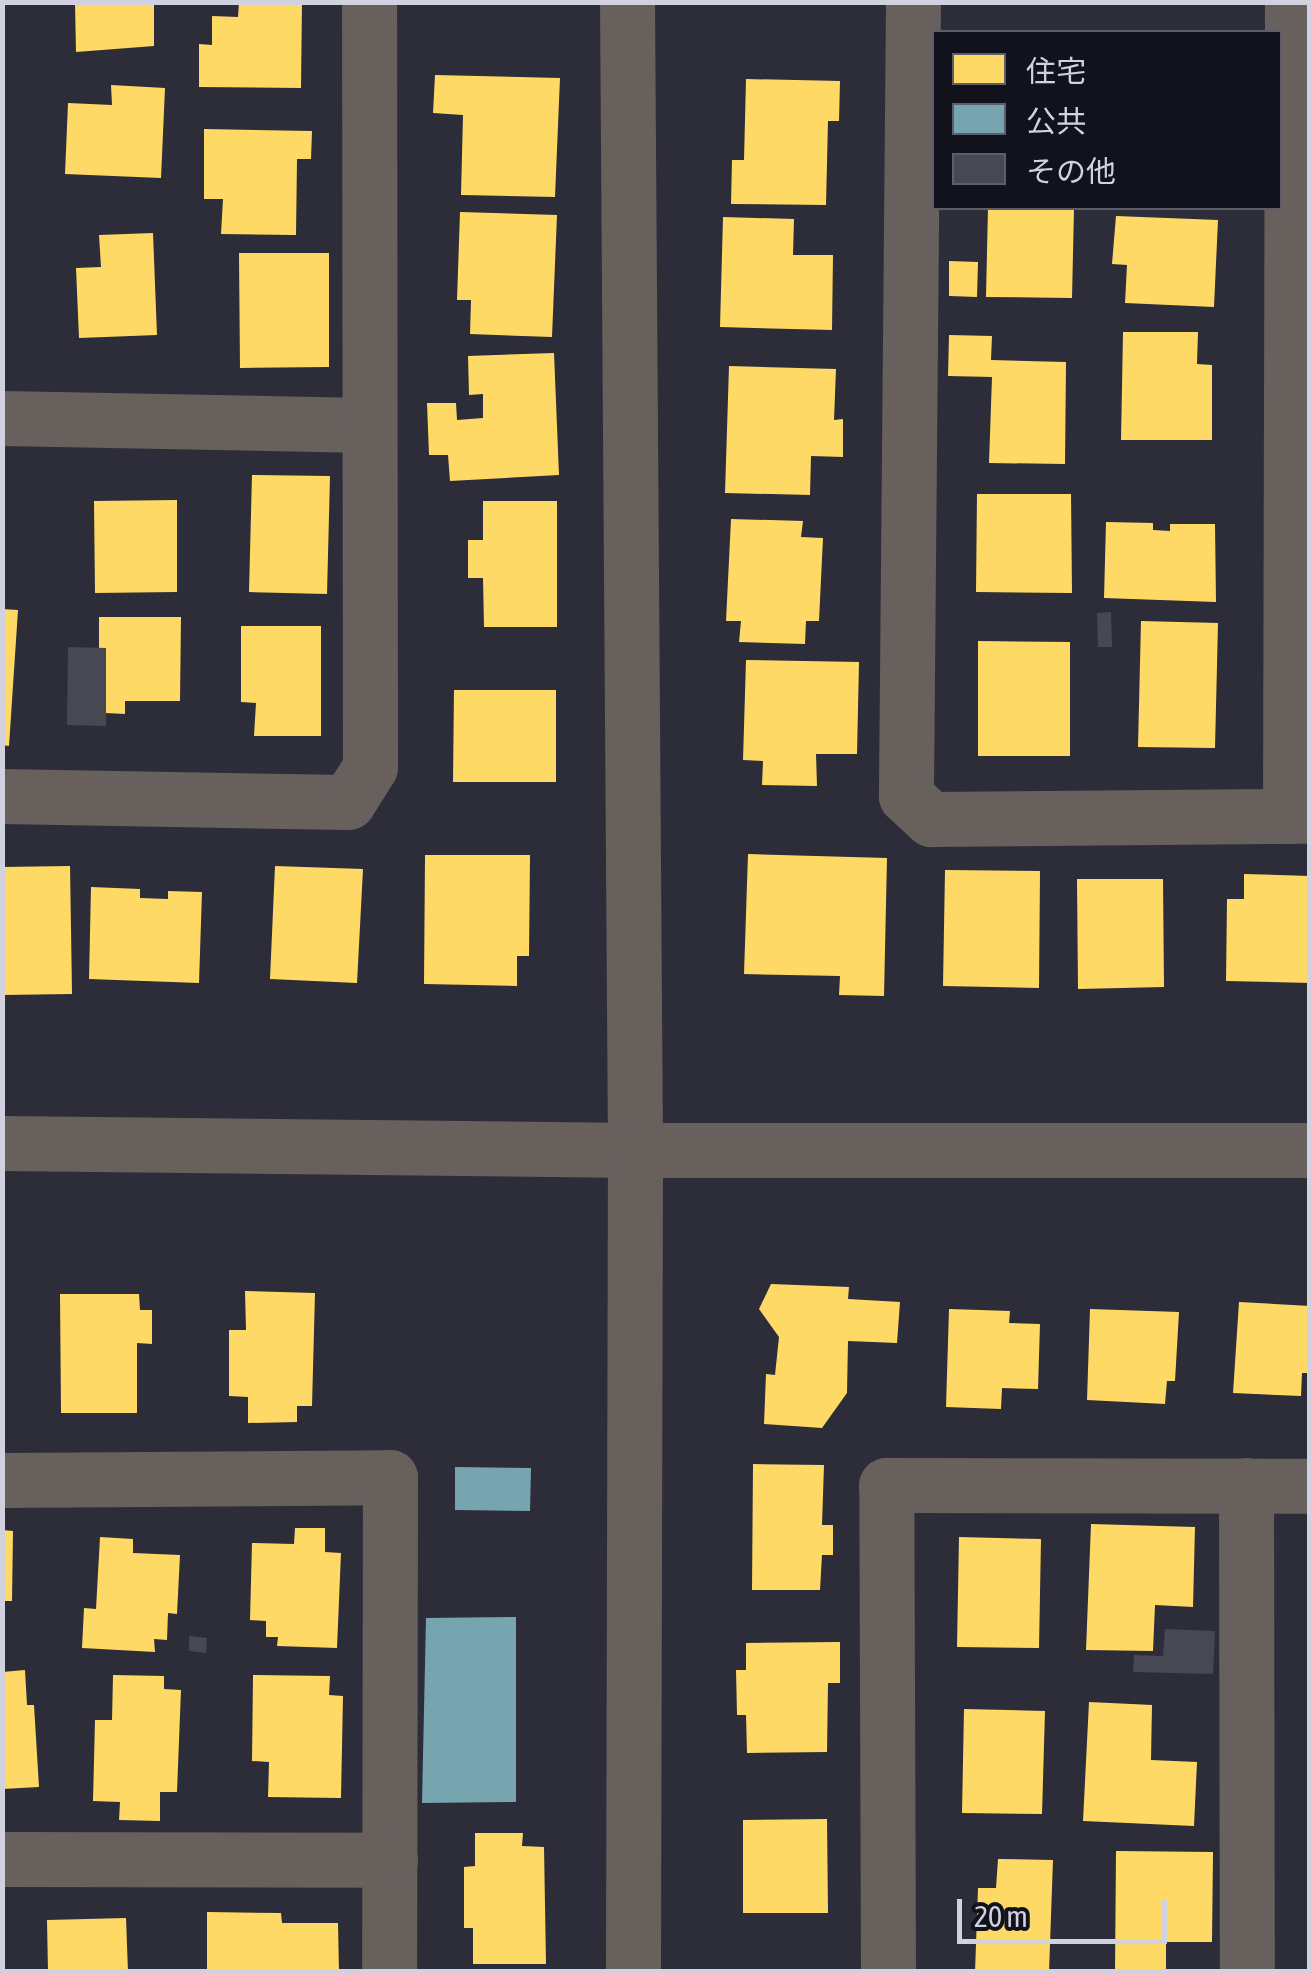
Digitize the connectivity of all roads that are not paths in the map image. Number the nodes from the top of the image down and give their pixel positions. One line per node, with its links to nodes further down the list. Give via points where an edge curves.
1 (369, 2): 6 (street)
2 (627, 2): 10 (street)
3 (913, 2): 8 (street, via 906,796 932,819)
4 (1292, 2): 8 (street)
5 (2, 418): 6 (street)
6 (366, 425): 7 (street, via 370,767 348,802)
7 (2, 796)
8 (1300, 816)
9 (2, 1144): 10 (street)
10 (636, 1150): 11 (street); 18 (street)
11 (1310, 1150)
12 (2, 1480): 16 (street, via 390,1477)
13 (1246, 1484): 14 (street); 19 (street, via 886,1486); 20 (street)
14 (1310, 1486)
15 (2, 1860): 16 (street)
16 (390, 1860): 17 (street)
17 (389, 1972)
18 (633, 1972)
19 (888, 1972)
20 (1247, 1972)

